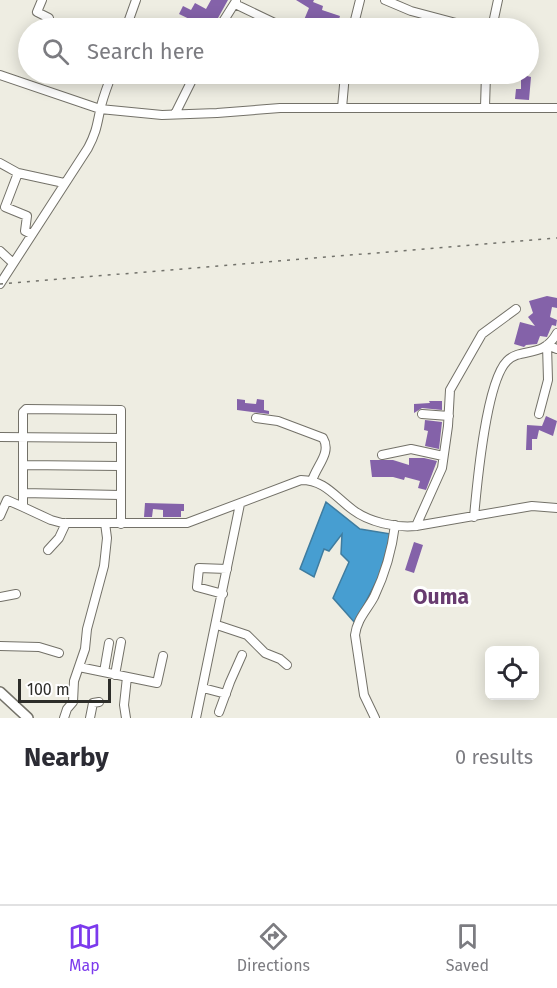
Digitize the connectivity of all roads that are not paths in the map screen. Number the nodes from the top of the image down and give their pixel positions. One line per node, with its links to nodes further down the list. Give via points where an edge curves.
1 (42, 0): 7 (street, via 37,12)
2 (136, 0): 8 (street)
3 (360, 0): 11 (street)
4 (498, 0): 13 (street)
5 (388, 1): 12 (street)
6 (236, 2): 9 (street); 10 (street)
7 (49, 18)
8 (130, 18)
9 (226, 18)
10 (266, 18)
11 (356, 18)
12 (437, 18)
13 (494, 18)
14 (0, 75): 15 (street)
15 (18, 81)
16 (26, 84): 24 (street)
17 (109, 84): 24 (street)
18 (190, 84): 25 (street)
19 (344, 84): 22 (street)
20 (486, 84): 21 (street)
21 (485, 107): 22 (street); 23 (street)
22 (342, 108): 25 (street)
23 (557, 108)
24 (100, 109): 25 (street); 28 (street, via 95,135)
25 (175, 114)
26 (0, 163): 27 (street)
27 (18, 173): 28 (street); 29 (street, via 5,207 27,216 26,231)
28 (64, 183): 29 (street)
29 (31, 234): 31 (street)
30 (0, 251): 31 (street)
31 (11, 266): 32 (street); 33 (street)
32 (0, 268)
33 (0, 284)
34 (516, 309): 40 (street, via 479,337 450,390)
35 (557, 333): 36 (street)
36 (547, 345): 37 (street); 39 (street, via 548,380); 56 (street, via 511,357 500,370 484,434)
37 (557, 349)
38 (422, 414): 40 (street)
39 (539, 414)
40 (449, 416): 46 (street)
41 (256, 418): 49 (street, via 278,421 323,438 326,450)
42 (23, 436): 43 (street); 44 (street); 44 (street, via 26,409 121,410); 47 (street)
43 (0, 437)
44 (121, 438): 48 (street)
45 (382, 456): 46 (street, via 411,449)
46 (443, 456): 61 (street, via 439,478)
47 (23, 465): 48 (street); 50 (street)
48 (120, 466): 51 (street)
49 (312, 481): 52 (street, via 295,481); 60 (street, via 324,485 362,516)
50 (23, 494): 51 (street); 53 (street)
51 (120, 495): 59 (street)
52 (240, 504): 59 (street, via 181,524); 63 (street)
53 (23, 507): 55 (street, via 8,500); 57 (street)
54 (557, 508): 56 (street, via 538,506)
55 (0, 516)
56 (474, 517): 61 (street)
57 (66, 523): 58 (street); 62 (street)
58 (105, 523): 59 (street); 75 (street, via 104,566)
59 (121, 524)
60 (395, 525): 61 (street); 89 (street, via 391,553 355,635 364,695)
61 (416, 526)
62 (48, 550)
63 (227, 569): 65 (street); 65 (street, via 200,567 197,587)
64 (16, 594): 66 (street)
65 (223, 594): 67 (street)
66 (0, 597)
67 (217, 625): 74 (street, via 243,633); 79 (street)
68 (121, 642): 77 (street)
69 (109, 643): 76 (street)
70 (0, 646): 71 (street, via 39,647)
71 (59, 653)
72 (242, 655): 81 (street)
73 (163, 656): 78 (street, via 157,683)
74 (287, 665)
75 (79, 667): 76 (street); 85 (street, via 73,702)
76 (104, 672): 77 (street)
77 (115, 675): 78 (street)
78 (127, 677): 87 (street)
79 (203, 688): 81 (street); 88 (street)
80 (0, 692): 84 (main road)
81 (226, 694): 83 (street)
82 (99, 702): 86 (street, via 93,703)
83 (219, 712)
84 (28, 718)
85 (64, 718)
86 (90, 718)
87 (126, 718)
88 (196, 718)
89 (375, 718)

